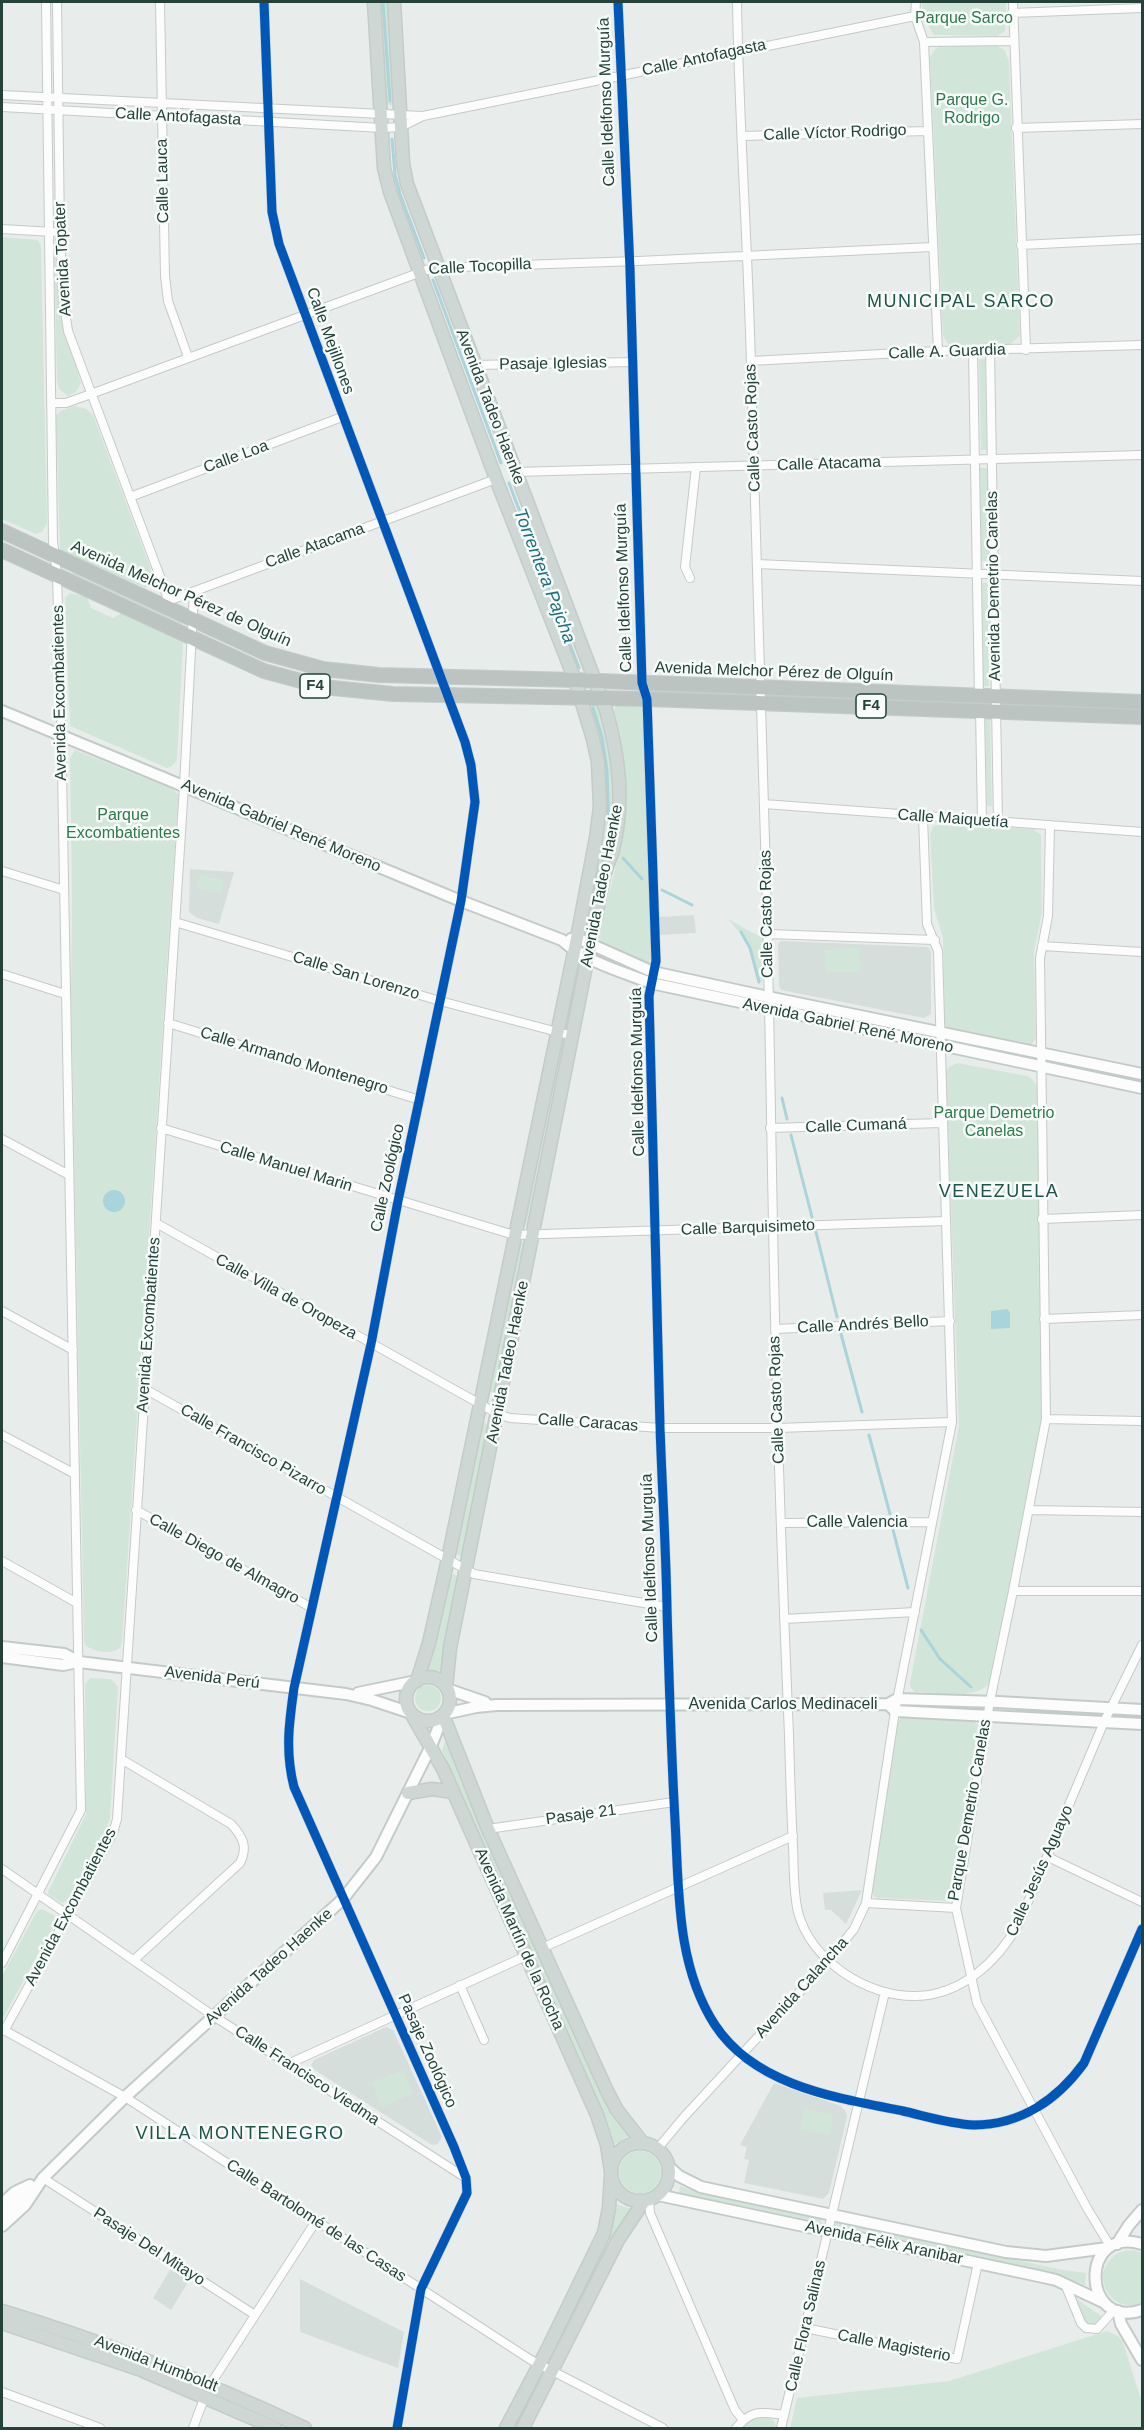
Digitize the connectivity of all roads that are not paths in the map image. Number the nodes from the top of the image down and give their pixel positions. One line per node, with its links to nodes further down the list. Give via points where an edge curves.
1 (46, 2): 19 (street, Avenida Topater)
2 (57, 2): 20 (street, Avenida Topater)
3 (160, 2): 21 (street, Calle Lauca)
4 (264, 2): 23 (street, Calle Mejillones)
5 (374, 2): 29 (main road, Avenida Tadeo Haenke)
6 (394, 2): 28 (main road, Avenida Tadeo Haenke)
7 (618, 2): 17 (street, Calle Idelfonso Murguía)
8 (737, 2): 16 (street, Calle Casto Rojas)
9 (916, 2): 13 (street)
10 (1012, 2): 12 (street)
11 (1143, 8): 12 (street)
12 (1012, 13): 14 (street)
13 (915, 16): 15 (street); 16 (street, Calle Antofagasta)
14 (1013, 41): 15 (street); 31 (street)
15 (924, 42): 32 (street)
16 (738, 51): 17 (street, Calle Antofagasta); 33 (street, Calle Casto Rojas)
17 (620, 76): 28 (street, Calle Antofagasta); 41 (street, Calle Idelfonso Murguía)
18 (2, 95): 19 (street, Calle Antofagasta)
19 (46, 97): 20 (street, Calle Antofagasta); 24 (street, Avenida Topater)
20 (57, 98): 21 (street, Calle Antofagasta); 25 (street, Avenida Topater)
21 (163, 104): 23 (street, Calle Antofagasta); 26 (street, Calle Lauca)
22 (2, 107): 24 (street, Calle Antofagasta)
23 (268, 109): 27 (street, Calle Mejillones); 29 (street, Calle Antofagasta)
24 (46, 110): 25 (street, Calle Antofagasta); 35 (street, Avenida Topater)
25 (57, 110): 26 (street, Calle Antofagasta); 36 (street, Avenida Topater)
26 (163, 116): 27 (street, Calle Antofagasta); 50 (street, Calle Lauca, via 165,276 168,302)
27 (268, 121): 29 (street, Calle Antofagasta); 44 (street, Calle Mejillones, via 272,212)
28 (400, 121): 29 (street, Calle Antofagasta); 29 (street, Calle Antofagasta); 42 (main road, Avenida Tadeo Haenke, via 407,184)
29 (382, 122): 43 (main road, Avenida Tadeo Haenke, via 384,168)
30 (1143, 124): 31 (street)
31 (1017, 128): 38 (street)
32 (927, 130): 33 (street, Calle Víctor Rodrigo); 39 (street)
33 (742, 136): 40 (street, Calle Casto Rojas)
34 (2, 230): 35 (street)
35 (49, 232): 36 (street); 55 (street, Avenida Topater)
36 (60, 233): 54 (street, Avenida Topater, via 68,331)
37 (1143, 239): 38 (street)
38 (1022, 245): 47 (street)
39 (932, 247): 40 (street, Calle Tocopilla); 48 (street)
40 (748, 256): 41 (street, Calle Tocopilla); 51 (street, Calle Casto Rojas)
41 (629, 261): 42 (street, Calle Tocopilla); 52 (street, Calle Idelfonso Murguía)
42 (437, 267): 43 (street, Calle Tocopilla); 53 (main road, Avenida Tadeo Haenke)
43 (418, 272): 44 (street, Calle Tocopilla); 64 (main road, Avenida Tadeo Haenke)
44 (304, 314): 50 (street, Calle Tocopilla); 56 (street, Calle Mejillones)
45 (1143, 345): 47 (street, Calle A. Guardia)
46 (990, 350): 47 (street, Calle A. Guardia); 49 (street, Calle A. Guardia); 58 (street, Avenida Demetrio Canelas)
47 (1026, 350)
48 (938, 351): 49 (street, Calle A. Guardia); 51 (street, Calle A. Guardia)
49 (973, 351): 59 (street, Avenida Demetrio Canelas)
50 (188, 357): 54 (street, Calle Tocopilla)
51 (751, 361): 60 (street, Calle Casto Rojas)
52 (633, 362): 53 (street, Pasaje Iglesias); 62 (street, Calle Idelfonso Murguía)
53 (474, 365): 63 (main road, Avenida Tadeo Haenke)
54 (91, 394): 55 (street, Calle Tocopilla); 65 (street, Avenida Topater)
55 (52, 403): 69 (street, Avenida Topater)
56 (342, 417): 65 (street, Calle Loa); 66 (street, Calle Mejillones)
57 (1143, 455): 58 (street, Calle Atacama)
58 (992, 459): 59 (street, Calle Atacama); 72 (street, Avenida Demetrio Canelas)
59 (975, 460): 60 (street, Calle Atacama); 71 (street, Avenida Demetrio Canelas)
60 (754, 466): 61 (street, Calle Atacama); 70 (street, Calle Casto Rojas)
61 (696, 467): 62 (street, Calle Atacama); 74 (street, via 686,567)
62 (635, 469): 63 (street, Calle Atacama); 83 (street, Calle Idelfonso Murguía)
63 (515, 472): 82 (main road, Avenida Tadeo Haenke)
64 (495, 479): 66 (street, Calle Atacama); 81 (main road, Avenida Tadeo Haenke)
65 (130, 496): 77 (street, Avenida Topater)
66 (382, 522): 76 (street, Calle Atacama); 80 (street, Calle Mejillones)
67 (2, 531): 69 (highway, Avenida Melchor Pérez de Olguín / F4)
68 (2, 550): 73 (highway, Avenida Melchor Pérez de Olguín / F4)
69 (54, 555): 73 (street, Avenida Excombatientes); 77 (highway, Avenida Melchor Pérez de Olguín / F4)
70 (757, 564): 71 (street); 86 (street, Calle Casto Rojas)
71 (977, 574): 72 (street); 84 (street, Avenida Demetrio Canelas)
72 (994, 574): 75 (street); 87 (street, Avenida Demetrio Canelas)
73 (57, 575): 79 (highway, Avenida Melchor Pérez de Olguín / F4); 96 (street, Avenida Excombatientes)
74 (690, 578)
75 (1143, 581)
76 (194, 592): 77 (street, Calle Atacama); 78 (street, Avenida Excombatientes)
77 (168, 603): 78 (highway, Avenida Melchor Pérez de Olguín / F4)
78 (192, 618): 79 (street, Avenida Excombatientes); 80 (highway, Avenida Melchor Pérez de Olguín / F4, via 265,653 324,669)
79 (192, 636): 85 (highway, Avenida Melchor Pérez de Olguín / F4, via 264,671 297,681 350,691); 97 (street, Avenida Excombatientes)
80 (440, 676): 81 (highway, Avenida Melchor Pérez de Olguín / F4); 85 (street, Calle Zoológico)
81 (575, 680): 82 (highway, Avenida Melchor Pérez de Olguín / F4); 88 (main road, Avenida Tadeo Haenke)
82 (595, 682): 83 (highway, Avenida Melchor Pérez de Olguín / F4); 89 (main road, Avenida Tadeo Haenke)
83 (642, 683): 86 (highway, Avenida Melchor Pérez de Olguín / F4); 90 (street, Calle Idelfonso Murguía)
84 (978, 695): 86 (highway, Avenida Melchor Pérez de Olguín / F4); 87 (highway, Avenida Melchor Pérez de Olguín / F4); 92 (street, Avenida Demetrio Canelas)
85 (448, 696): 88 (highway, Avenida Melchor Pérez de Olguín / F4); 106 (street, Calle Zoológico, via 465,742 474,785 474,814)
86 (761, 696): 90 (highway, Avenida Melchor Pérez de Olguín / F4); 92 (highway, Avenida Melchor Pérez de Olguín / F4); 98 (street, Calle Casto Rojas)
87 (995, 696): 91 (highway, Avenida Melchor Pérez de Olguín / F4); 94 (street, Avenida Demetrio Canelas)
88 (581, 698): 89 (highway, Avenida Melchor Pérez de Olguín / F4); 109 (main road, Avenida Tadeo Haenke, via 598,762 600,807)
89 (602, 698): 90 (highway, Avenida Melchor Pérez de Olguín / F4); 112 (main road, Avenida Tadeo Haenke, via 618,755 620,790 615,839)
90 (647, 699): 117 (street, Calle Idelfonso Murguía, via 656,961)
91 (1143, 702)
92 (980, 710): 94 (highway, Avenida Melchor Pérez de Olguín / F4); 100 (street, Avenida Demetrio Canelas)
93 (2, 711): 96 (main road, Avenida Gabriel René Moreno)
94 (996, 711): 95 (highway, Avenida Melchor Pérez de Olguín / F4); 101 (street, Avenida Demetrio Canelas)
95 (1143, 717)
96 (61, 735): 97 (main road, Avenida Gabriel René Moreno); 105 (street, Avenida Excombatientes)
97 (184, 786): 106 (main road, Avenida Gabriel René Moreno); 107 (street, Avenida Excombatientes)
98 (764, 804): 99 (street, Calle Maiquetía); 108 (street, Calle Casto Rojas)
99 (923, 817): 100 (street, Calle Maiquetía); 111 (street, via 927,924)
100 (982, 821): 101 (street, Calle Maiquetía)
101 (998, 822): 102 (street, Calle Maiquetía)
102 (1050, 825): 103 (street, Calle Maiquetía); 113 (street, Parque Demetrio Canelas, via 1048,916)
103 (1143, 832)
104 (2, 871): 105 (street)
105 (64, 890): 120 (street, Avenida Excombatientes)
106 (461, 901): 110 (main road, Avenida Gabriel René Moreno); 121 (street, Calle Zoológico)
107 (175, 922): 121 (street, Calle San Lorenzo); 123 (street, Avenida Excombatientes)
108 (768, 934): 111 (street); 122 (street, Calle Casto Rojas)
109 (577, 938): 110 (main road, Avenida Gabriel René Moreno); 112 (main road, Avenida Gabriel René Moreno); 114 (main road, Avenida Tadeo Haenke)
110 (562, 940): 114 (main road, Avenida Gabriel René Moreno)
111 (935, 940): 125 (street)
112 (591, 945): 116 (main road, Avenida Tadeo Haenke); 117 (main road, Avenida Gabriel René Moreno)
113 (1042, 946): 115 (street); 128 (street, Parque Demetrio Canelas)
114 (573, 951): 116 (main road, Avenida Gabriel René Moreno); 124 (main road, Avenida Tadeo Haenke)
115 (1143, 952)
116 (588, 958): 119 (main road, Avenida Gabriel René Moreno); 126 (main road, Avenida Tadeo Haenke)
117 (653, 972): 119 (street, Calle Idelfonso Murguía); 122 (main road, Avenida Gabriel René Moreno)
118 (2, 974): 120 (street)
119 (651, 983): 122 (main road, Avenida Gabriel René Moreno); 144 (street, Calle Idelfonso Murguía)
120 (65, 993): 137 (street, Avenida Excombatientes)
121 (440, 1001): 124 (street, Calle San Lorenzo); 132 (street, Calle Zoológico)
122 (767, 1003): 125 (main road, Avenida Gabriel René Moreno); 127 (main road, Avenida Gabriel René Moreno); 135 (street, Calle Casto Rojas)
123 (168, 1023): 132 (street, Calle Armando Montenegro); 134 (street, Avenida Excombatientes)
124 (557, 1033): 126 (street, Calle San Lorenzo); 145 (main road, Avenida Tadeo Haenke)
125 (940, 1033): 127 (street); 128 (main road, Avenida Gabriel René Moreno)
126 (573, 1036): 146 (main road, Avenida Tadeo Haenke)
127 (940, 1046): 129 (main road, Avenida Gabriel René Moreno); 133 (street)
128 (1041, 1053): 129 (street, Parque Demetrio Canelas); 130 (main road, Avenida Gabriel René Moreno)
129 (1041, 1067): 131 (main road, Avenida Gabriel René Moreno); 140 (street, Parque Demetrio Canelas)
130 (1143, 1074)
131 (1143, 1088)
132 (420, 1100): 138 (street, Calle Zoológico)
133 (942, 1123): 135 (street, Calle Cumaná); 141 (street)
134 (161, 1128): 138 (street, Calle Manuel Marin); 142 (street, Avenida Excombatientes)
135 (770, 1128): 143 (street, Calle Casto Rojas)
136 (2, 1139): 137 (street)
137 (69, 1175): 153 (street, Avenida Excombatientes)
138 (398, 1201): 145 (street, Calle Manuel Marin); 152 (street, Calle Zoológico)
139 (1143, 1215): 140 (street)
140 (1042, 1219): 149 (street, Parque Demetrio Canelas)
141 (946, 1221): 143 (street, Calle Barquisimeto); 150 (street)
142 (156, 1223): 152 (street, Calle Villa de Oropeza); 154 (street, Avenida Excombatientes)
143 (773, 1227): 144 (street, Calle Barquisimeto); 151 (street, Calle Casto Rojas)
144 (655, 1231): 146 (street, Calle Barquisimeto); 160 (street, Calle Idelfonso Murguía)
145 (514, 1235): 146 (street, Calle Barquisimeto); 155 (main road, Avenida Tadeo Haenke)
146 (534, 1235): 156 (main road, Avenida Tadeo Haenke)
147 (2, 1311): 153 (street)
148 (1143, 1315): 149 (street)
149 (1044, 1318): 157 (street, Parque Demetrio Canelas)
150 (950, 1321): 151 (street, Calle Andrés Bello); 159 (street)
151 (775, 1329): 161 (street, Calle Casto Rojas)
152 (370, 1344): 155 (street, Calle Villa de Oropeza); 164 (street, Calle Zoológico)
153 (73, 1350): 163 (street, Avenida Excombatientes)
154 (145, 1389): 164 (street, Calle Francisco Pizarro); 165 (street, Avenida Excombatientes)
155 (479, 1404): 156 (street, Calle Caracas); 170 (main road, Avenida Tadeo Haenke)
156 (498, 1414): 160 (street, Calle Caracas); 172 (main road, Avenida Tadeo Haenke)
157 (1046, 1419): 158 (street); 166 (street, Parque Demetrio Canelas)
158 (1143, 1421)
159 (952, 1422): 161 (street, Calle Caracas); 168 (street)
160 (661, 1428): 161 (street, Calle Caracas); 176 (street, Calle Idelfonso Murguía)
161 (778, 1428): 169 (street, Calle Casto Rojas)
162 (2, 1435): 163 (street)
163 (75, 1474): 175 (street, Avenida Excombatientes)
164 (337, 1498): 170 (street, Calle Francisco Pizarro); 177 (street, Calle Zoológico)
165 (136, 1510): 177 (street, Calle Diego de Almagro); 184 (street, Avenida Excombatientes)
166 (1029, 1510): 167 (street); 173 (street, Parque Demetrio Canelas)
167 (1143, 1512)
168 (932, 1522): 169 (street, Calle Valencia); 178 (street)
169 (781, 1523): 179 (street, Calle Casto Rojas)
170 (448, 1559): 172 (street, Calle Francisco Pizarro); 185 (main road, Avenida Tadeo Haenke)
171 (2, 1561): 175 (street)
172 (466, 1570): 176 (street, Calle Francisco Pizarro); 187 (main road, Avenida Tadeo Haenke, via 448,1660)
173 (1013, 1591): 174 (street); 189 (street, Parque Demetrio Canelas)
174 (1143, 1591)
175 (78, 1602): 183 (street, Avenida Excombatientes)
176 (667, 1607): 193 (street, Calle Idelfonso Murguía)
177 (312, 1608): 186 (street, Calle Zoológico)
178 (915, 1612): 179 (street); 192 (street)
179 (784, 1619): 191 (street, Calle Casto Rojas)
180 (1143, 1645): 194 (street, Calle Jesús Aguayo)
181 (2, 1647): 183 (main road, Avenida Perú, via 64,1654)
182 (2, 1657): 183 (main road, Avenida Perú, via 63,1665)
183 (79, 1662): 184 (main road, Avenida Perú); 211 (street, Avenida Excombatientes, via 80,1813)
184 (126, 1668): 186 (main road, Avenida Perú); 202 (street, Avenida Excombatientes)
185 (417, 1681): 187 (main road, via 433,1678); 188 (main road, Avenida Perú); 196 (main road, via 407,1692)
186 (294, 1688): 188 (main road, Avenida Perú); 212 (street, Pasaje Zoológico, via 288,1765)
187 (447, 1688): 190 (main road, Avenida Carlos Medinaceli); 197 (main road, via 450,1702)
188 (346, 1694): 196 (main road, Avenida Perú)
189 (990, 1701): 192 (main road, Avenida Carlos Medinaceli); 194 (main road, Avenida Carlos Medinaceli); 198 (street, Parque Demetrio Canelas)
190 (497, 1705): 193 (main road, Avenida Carlos Medinaceli); 197 (main road, Avenida Carlos Medinaceli)
191 (787, 1705): 192 (main road, Avenida Carlos Medinaceli); 193 (main road, Avenida Carlos Medinaceli); 207 (street, Calle Casto Rojas)
192 (893, 1705): 198 (main road, Avenida Carlos Medinaceli); 214 (street)
193 (669, 1706): 205 (street, Calle Idelfonso Murguía)
194 (1110, 1709): 195 (main road, Avenida Carlos Medinaceli); 199 (street, Calle Jesús Aguayo)
195 (1143, 1710)
196 (411, 1713): 197 (main road, via 430,1721); 201 (main road, Avenida Martín de la Rocha)
197 (443, 1715): 201 (main road, Avenida Tadeo Haenke); 206 (main road, Avenida Martín de la Rocha)
198 (987, 1715): 199 (main road, Avenida Carlos Medinaceli); 215 (street, Parque Demetrio Canelas)
199 (1104, 1722): 200 (main road, Avenida Carlos Medinaceli); 208 (street, Calle Jesús Aguayo)
200 (1143, 1724)
201 (431, 1746): 203 (main road, Avenida Martín de la Rocha); 204 (main road, Avenida Tadeo Haenke)
202 (121, 1759): 216 (street, Avenida Excombatientes, via 116,1826); 220 (street, via 231,1824 241,1834 245,1853 240,1863)
203 (453, 1792): 204 (main road, via 432,1789); 219 (main road, Avenida Martín de la Rocha)
204 (408, 1793): 212 (main road, Avenida Tadeo Haenke, via 376,1857)
205 (674, 1802): 206 (street, Pasaje 21); 210 (street, Calle Idelfonso Murguía)
206 (488, 1829): 218 (main road, Avenida Martín de la Rocha)
207 (793, 1836): 210 (street); 221 (street, Calle Casto Rojas, via 799,1917)
208 (1048, 1857): 213 (street); 223 (street, Calle Jesús Aguayo, via 1008,1942 993,1961)
209 (2, 1869): 211 (street, Calle Francisco Viedma)
210 (679, 1887): 218 (street); 230 (street, Calle Idelfonso Murguía, via 692,1979 714,2024)
211 (38, 1895): 216 (street, Calle Francisco Viedma); 222 (street, Avenida Excombatientes)
212 (343, 1899): 226 (street, Pasaje Zoológico); 227 (main road, Avenida Tadeo Haenke)
213 (1143, 1902)
214 (866, 1903): 215 (street, Parque Demetrio Canelas); 221 (street, Avenida Calancha, via 854,1929)
215 (956, 1908): 223 (street)
216 (68, 1915): 220 (street, Calle Francisco Viedma); 228 (street, Avenida Excombatientes)
217 (1143, 1929): 234 (street, via 1084,2063 1070,2083)
218 (542, 1948): 235 (main road, Avenida Martín de la Rocha, via 607,2091)
219 (526, 1956): 224 (street); 238 (main road, Avenida Martín de la Rocha, via 602,2126)
220 (135, 1959): 227 (street, Calle Francisco Viedma)
221 (829, 1960): 225 (street, Calle Jesús Aguayo, via 849,1978); 230 (street, Avenida Calancha)
222 (2, 1963)
223 (970, 1979): 225 (street, Calle Jesús Aguayo, via 918,1996); 234 (street, via 977,2003)
224 (460, 1985): 226 (street); 229 (street)
225 (885, 1992): 233 (street, Calle Flora Salinas)
226 (395, 2015): 231 (street); 240 (street, Pasaje Zoológico)
227 (215, 2017): 231 (street, Calle Francisco Viedma); 232 (main road, Avenida Tadeo Haenke)
228 (3, 2030): 232 (street, Calle Bartolomé de las Casas)
229 (484, 2040)
230 (742, 2054): 233 (street, Calle Idelfonso Murguía, via 780,2078); 236 (street, Avenida Calancha)
231 (288, 2064): 240 (street, Calle Francisco Viedma)
232 (125, 2097): 239 (main road, Avenida Tadeo Haenke); 246 (street, Calle Bartolomé de las Casas)
233 (858, 2102): 234 (street, Calle Idelfonso Murguía, via 971,2125); 245 (street, Calle Flora Salinas)
234 (1035, 2110): 250 (street, via 1087,2208)
235 (642, 2142): 236 (main road); 238 (main road, via 622,2148 615,2156)
236 (658, 2148): 237 (main road)
237 (669, 2167): 241 (main road, via 668,2181); 245 (main road, Avenida Félix Aranibar, via 701,2187)
238 (611, 2173): 241 (main road, via 615,2187 623,2195 633,2200); 264 (main road, via 604,2234)
239 (43, 2178): 242 (main road, Avenida Tadeo Haenke); 244 (main road); 247 (main road, Avenida Tadeo Haenke, via 25,2205); 258 (street, Pasaje Del Mitayo)
240 (466, 2178): 253 (street, Pasaje Zoológico, via 465,2202)
241 (650, 2199): 248 (main road, Avenida Félix Aranibar); 265 (main road, via 618,2240); 269 (street, via 650,2213 735,2410)
242 (2, 2205)
243 (1143, 2210): 250 (main road)
244 (2, 2215)
245 (832, 2216): 248 (street, Calle Flora Salinas); 250 (main road, Avenida Félix Aranibar, via 1029,2256)
246 (316, 2221): 253 (street, Calle Bartolomé de las Casas); 258 (street)
247 (2, 2226)
248 (829, 2231): 251 (main road, Avenida Félix Aranibar); 260 (street, Calle Flora Salinas)
249 (1143, 2244): 250 (main road, Avenida Félix Aranibar, via 1132,2241)
250 (1112, 2246): 255 (main road, via 1097,2263 1095,2274 1098,2292)
251 (978, 2263): 252 (main road, Avenida Félix Aranibar); 260 (street, Calle Magisterio, via 957,2360)
252 (1065, 2284): 255 (main road, Avenida Félix Aranibar); 255 (street, via 1086,2328 1097,2328)
253 (421, 2289): 264 (street, Calle Bartolomé de las Casas); 274 (street, Pasaje Zoológico)
254 (2, 2303): 262 (main road, via 48,2318)
255 (1113, 2308): 256 (main road, via 1129,2313); 263 (main road)
256 (1143, 2310)
257 (2, 2311): 262 (main road, Avenida Humboldt)
258 (255, 2315): 266 (street)
259 (2, 2323): 262 (main road, Avenida Humboldt)
260 (805, 2328): 268 (street, Calle Flora Salinas)
261 (2, 2329): 262 (main road, via 41,2341)
262 (68, 2337): 266 (main road, Avenida Humboldt, via 142,2357)
263 (1143, 2360)
264 (539, 2365): 265 (street, Calle Bartolomé de las Casas); 275 (main road)
265 (552, 2372): 276 (main road); 277 (street, Calle Bartolomé de las Casas)
266 (208, 2390): 271 (street); 272 (main road, Avenida Humboldt); 273 (main road, Avenida Humboldt)
267 (2, 2392): 270 (street)
268 (784, 2415): 269 (street, via 757,2413); 279 (street, Calle Flora Salinas)
269 (743, 2420): 278 (street)
270 (100, 2428)
271 (193, 2428)
272 (275, 2428)
273 (305, 2428)
274 (397, 2428)
275 (506, 2428)
276 (523, 2428)
277 (663, 2428)
278 (736, 2428)
279 (782, 2428)

